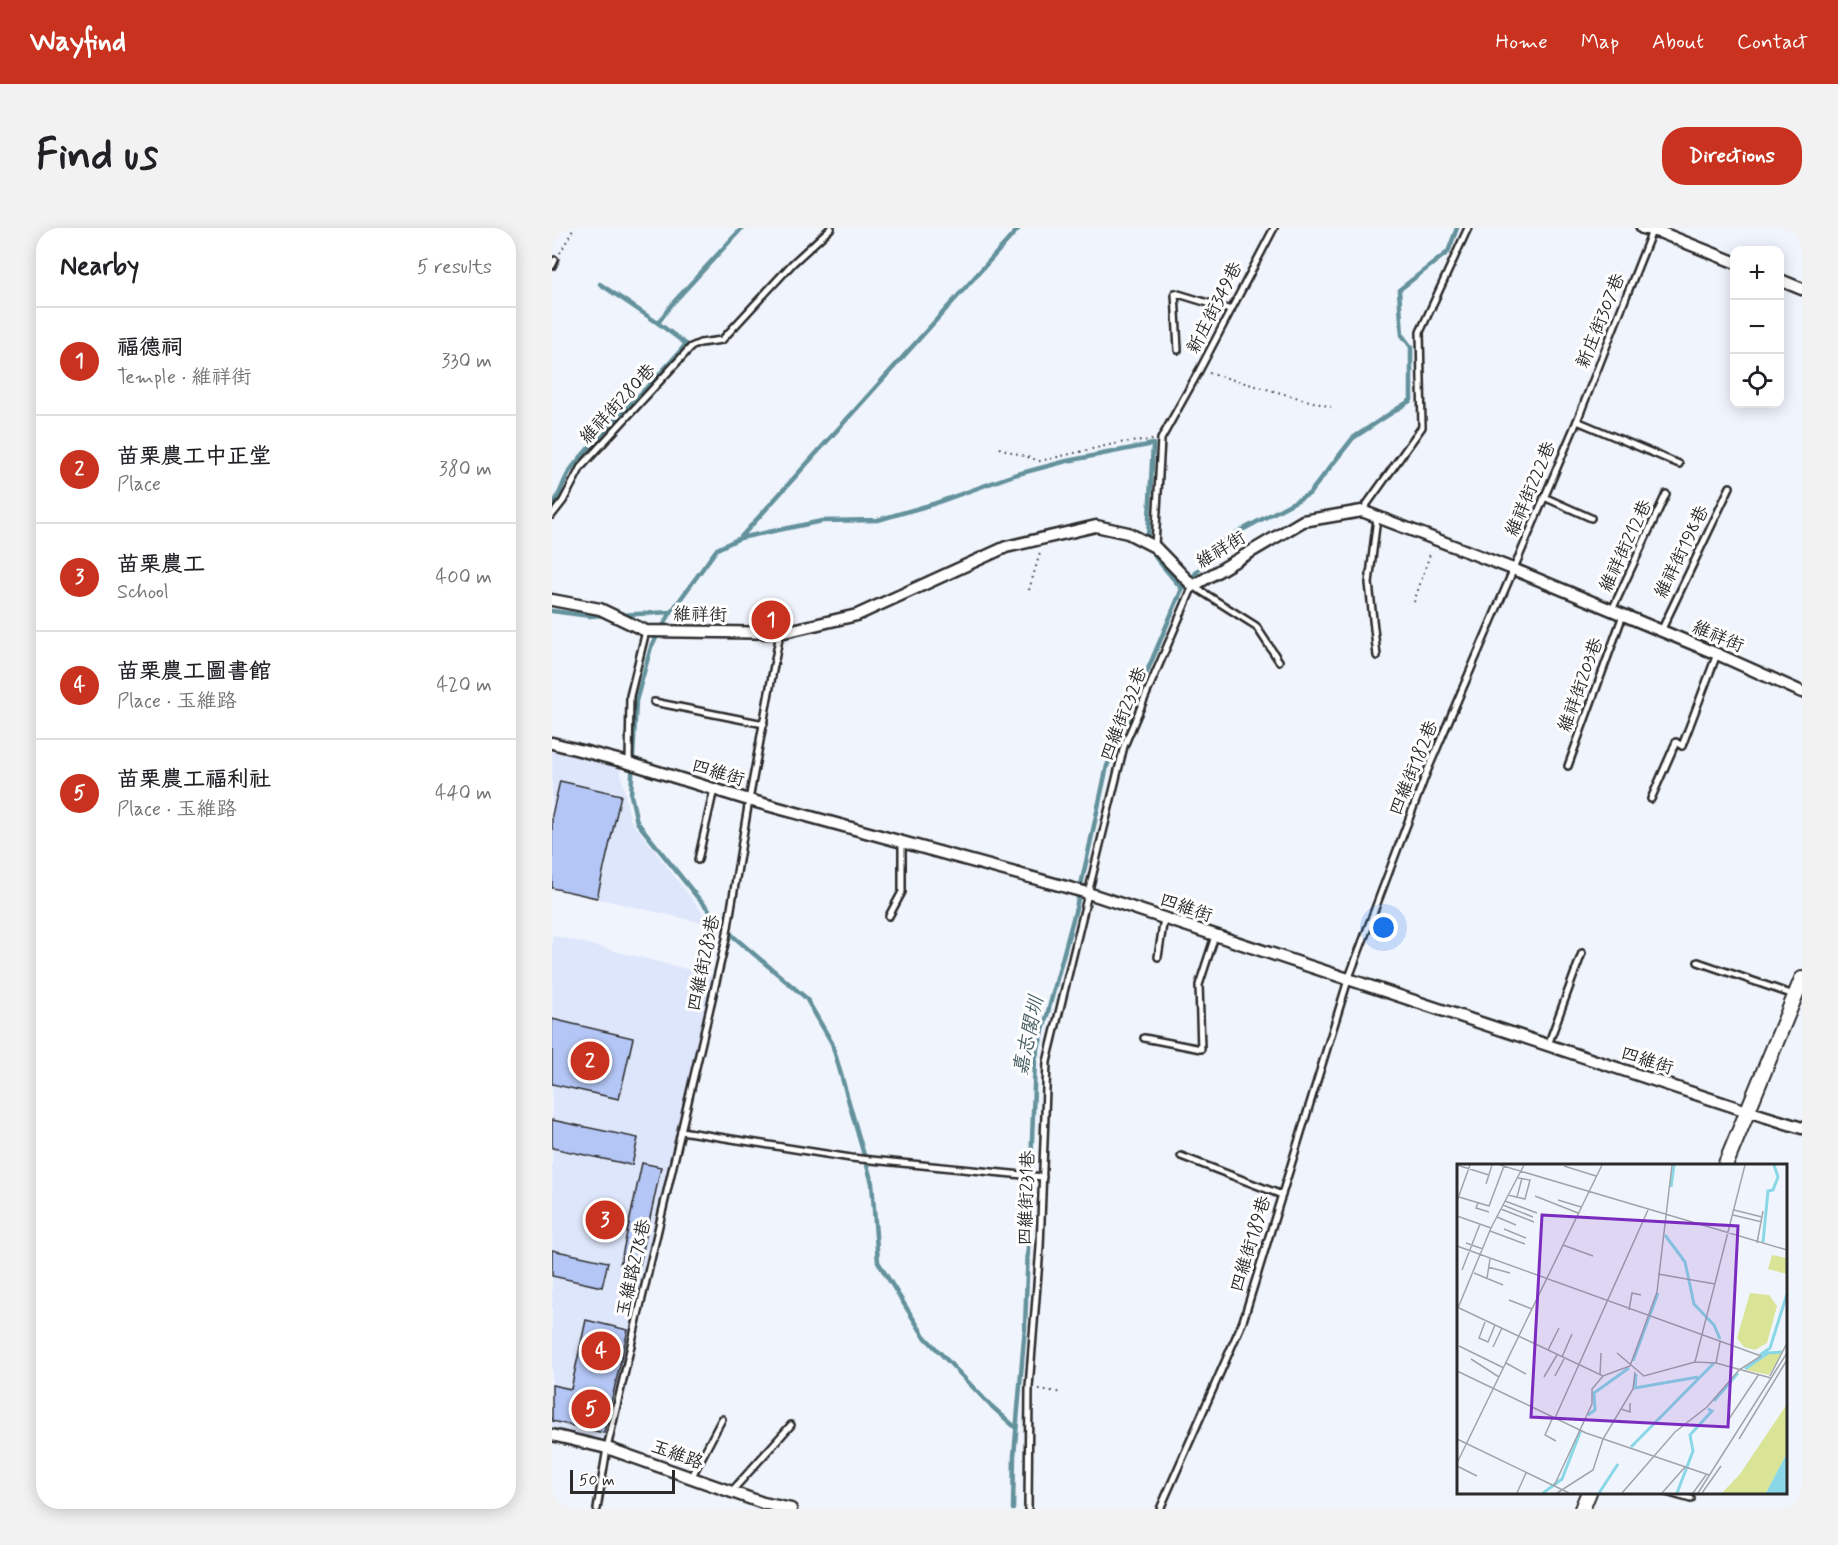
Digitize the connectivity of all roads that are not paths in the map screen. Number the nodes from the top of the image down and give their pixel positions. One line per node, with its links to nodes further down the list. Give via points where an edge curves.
1 (831, 228): 16 (lane, 維祥街280巷, via 722,340 691,347 581,467)
2 (1274, 228): 8 (lane, 新庄街349巷)
3 (1468, 228): 15 (lane, via 1420,332 1422,427)
4 (1655, 230): 5 (street); 10 (lane, 新庄街307巷)
5 (1730, 260)
6 (1784, 282): 7 (street)
7 (1802, 289)
8 (1231, 310): 9 (lane, via 1175,293); 19 (lane, 新庄街349巷, via 1161,439)
9 (1178, 350)
10 (1577, 421): 11 (lane); 14 (lane, 維祥街222巷)
11 (1679, 464)
12 (1730, 487): 25 (lane, 維祥街198巷)
13 (1666, 494): 23 (lane, 維祥街212巷)
14 (1544, 497): 18 (lane); 20 (lane, 維祥街222巷)
15 (1362, 512): 17 (street, 維祥街); 21 (street, 維祥街, via 1303,521)
16 (552, 515)
17 (1377, 518): 20 (street, 維祥街); 28 (lane, via 1369,583)
18 (1591, 518)
19 (1155, 547): 21 (street, 維祥街); 26 (street, 維祥街, via 1128,533 1096,526 1045,537 1005,547 857,615)
20 (1513, 569): 23 (street, 維祥街); 49 (lane, 四維街182巷, via 1426,774)
21 (1193, 586): 29 (lane, via 1256,626); 41 (lane, 四維街232巷, via 1124,746)
22 (552, 600): 24 (street, 維祥街, via 600,609)
23 (1618, 612): 25 (street, 維祥街); 35 (lane, 維祥街203巷)
24 (646, 631): 26 (street, 維祥街); 34 (lane, via 630,696)
25 (1661, 631): 27 (street, 維祥街)
26 (780, 633): 32 (lane, 四維街283巷)
27 (1717, 654): 30 (street, 維祥街); 37 (lane, via 1682,746 1676,742)
28 (1377, 656)
29 (1279, 661)
30 (1802, 692)
31 (654, 702): 32 (lane)
32 (764, 724): 38 (lane, 四維街283巷)
33 (552, 743): 34 (street, 四維街)
34 (628, 763): 36 (street, 四維街)
35 (1568, 766)
36 (714, 789): 38 (street, 四維街); 40 (lane)
37 (1651, 799)
38 (749, 800): 39 (street, 四維街); 55 (lane, 四維街283巷, via 726,939)
39 (902, 842): 41 (street, 四維街); 42 (lane, via 902,892)
40 (698, 860)
41 (1088, 893): 43 (street, 四維街); 58 (lane, 四維街231巷, via 1047,1062)
42 (889, 916)
43 (1164, 918): 44 (street, 四維街); 46 (lane)
44 (1215, 936): 49 (street, 四維街); 51 (lane, via 1198,986 1201,1049)
45 (1582, 953): 52 (lane)
46 (1158, 957)
47 (1698, 962): 50 (lane)
48 (1802, 979): 50 (street)
49 (1348, 980): 52 (street, 四維街); 59 (lane, 四維街189巷)
50 (1795, 995): 53 (street)
51 (1144, 1038)
52 (1548, 1045): 53 (street, 四維街)
53 (1747, 1112): 54 (street, 四維街); 57 (street)
54 (1802, 1128)
55 (681, 1131): 58 (lane, via 851,1158); 63 (lane, 玉維路278巷)
56 (1181, 1156): 59 (lane)
57 (1726, 1164)
58 (1043, 1177): 71 (lane, 四維街231巷, via 1029,1387)
59 (1282, 1195): 72 (lane, 四維街189巷, via 1243,1321)
60 (722, 1419): 64 (lane)
61 (790, 1425): 65 (lane)
62 (552, 1435): 63 (street, 玉維路)
63 (607, 1448): 64 (street, 玉維路); 69 (lane, 玉維路278巷)
64 (691, 1478): 65 (street, 玉維路)
65 (731, 1492): 70 (street, 玉維路)
66 (1588, 1494): 73 (street)
67 (1673, 1494): 68 (lane)
68 (1690, 1499)
69 (597, 1509)
70 (791, 1509)
71 (1028, 1509)
72 (1160, 1509)
73 (1582, 1509)

